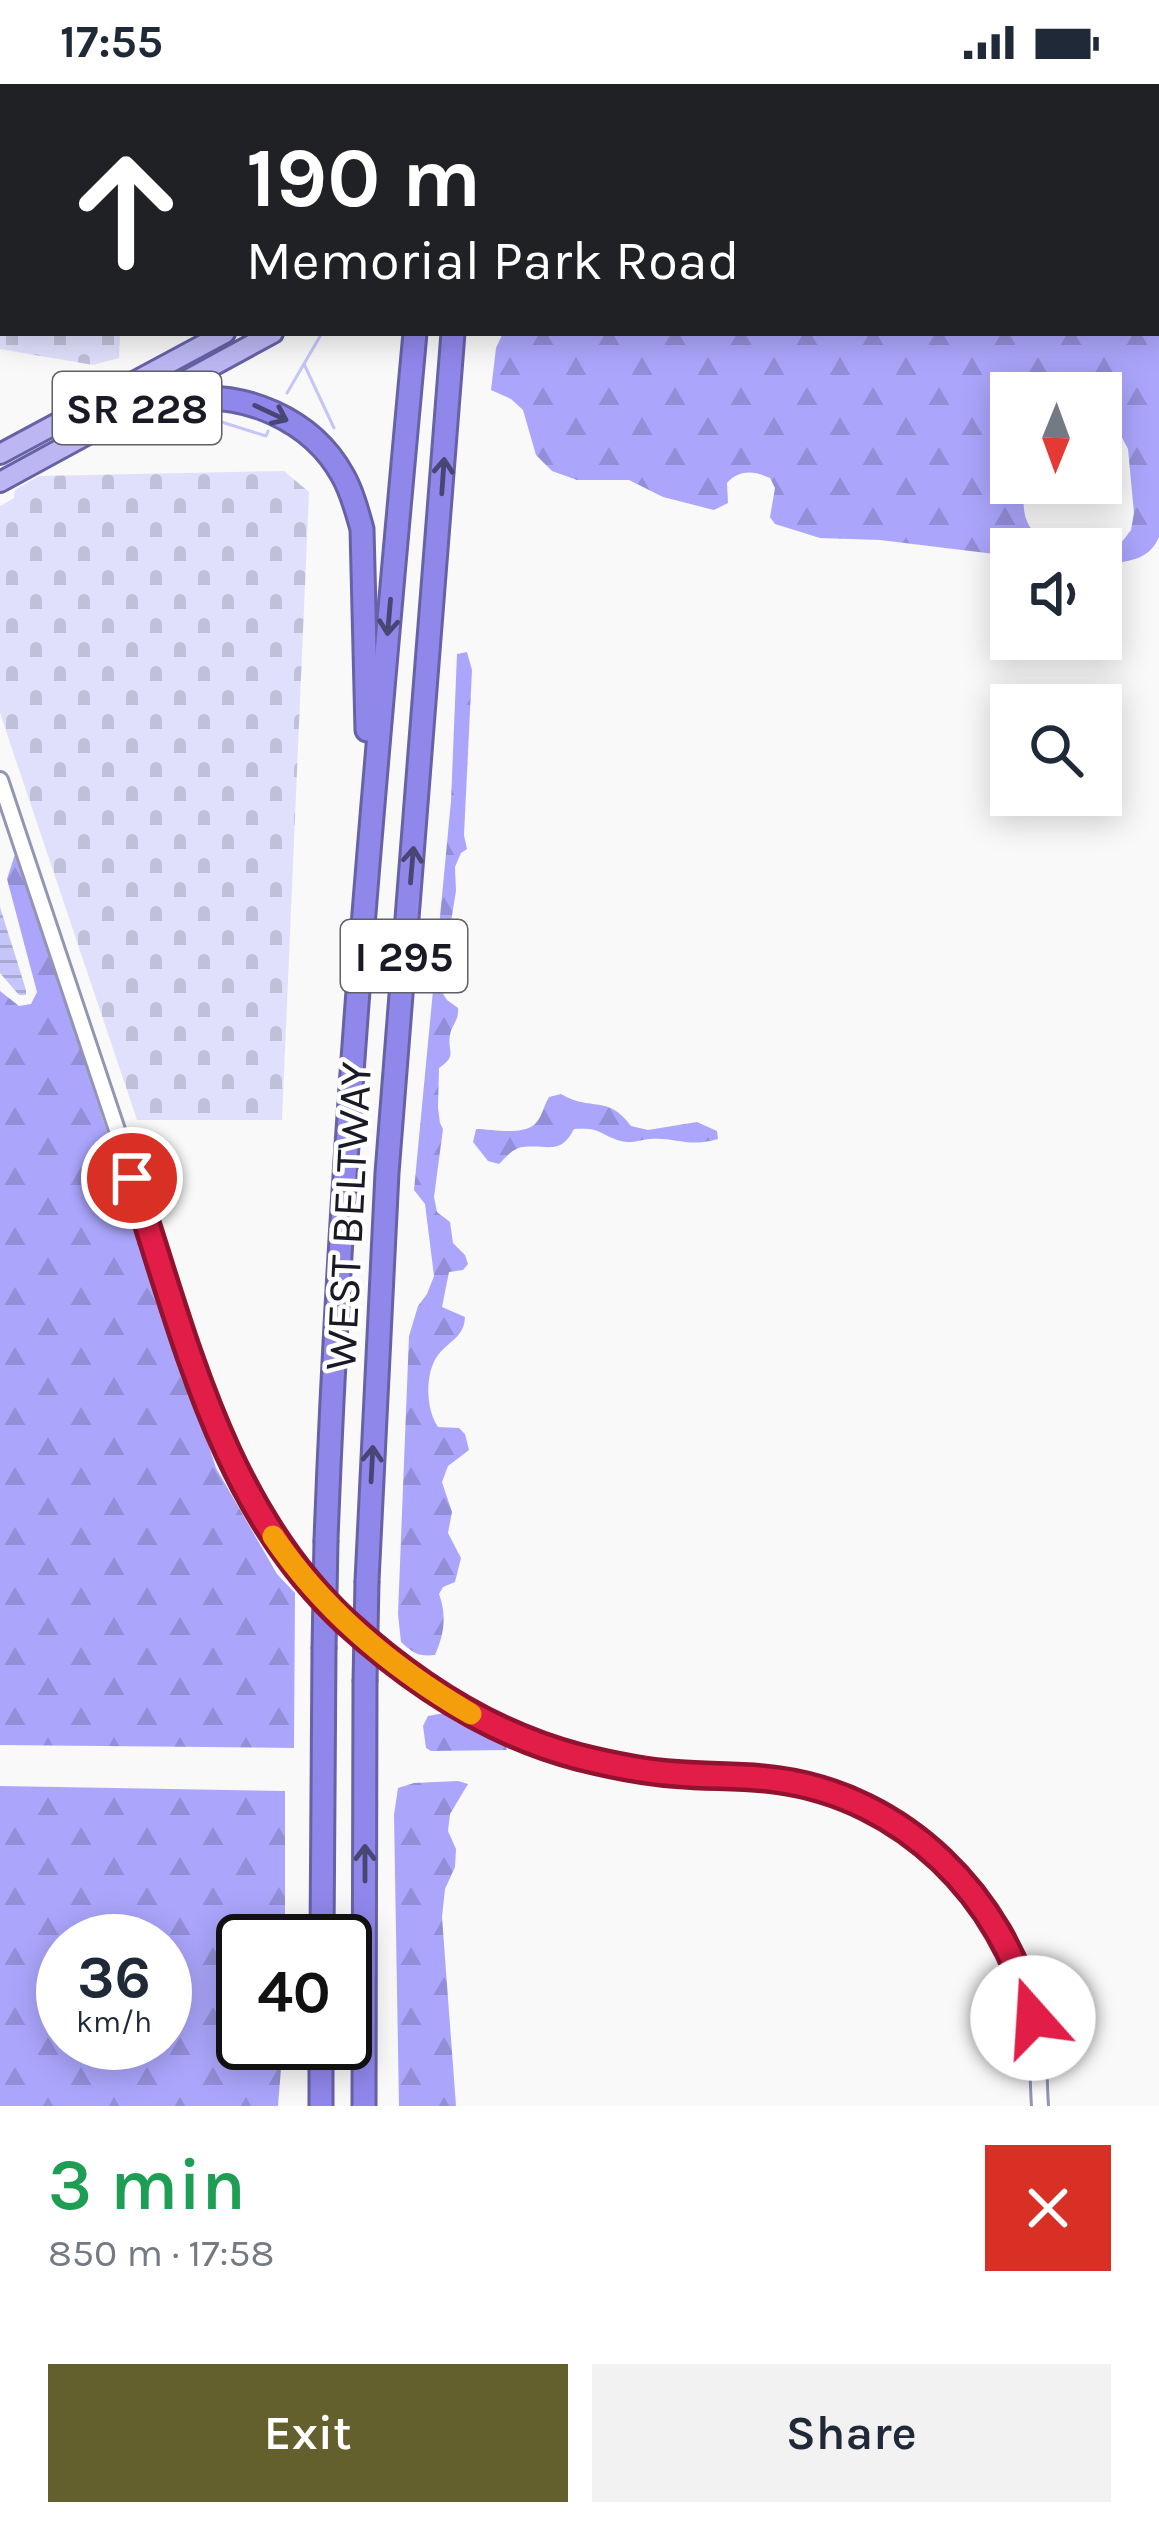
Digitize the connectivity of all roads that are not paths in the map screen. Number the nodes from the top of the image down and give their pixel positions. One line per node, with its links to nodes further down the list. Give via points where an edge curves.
1 (267, 336): 5 (main road, SR 228)
2 (415, 336): 11 (highway, WEST BELTWAY / I 295, one-way to 11)
3 (453, 336): 15 (highway, WEST BELTWAY / I 295, one-way to 3, bridge, via 367,1581 387,1173)
4 (216, 338): 5 (main road); 8 (main road, SR 228)
5 (203, 371): 6 (main road); 7 (main road, SR 228)
6 (218, 399): 7 (highway); 11 (highway, one-way to 11, via 290,421 325,450 354,501 362,529)
7 (117, 418): 9 (main road, SR 228)
8 (0, 454)
9 (0, 482)
10 (0, 780): 16 (street, via 218,1432 241,1483 303,1576 431,1690 533,1743 652,1772 781,1780 896,1823 961,1878 1019,1971 1033,2018)
11 (368, 845): 12 (highway, WEST BELTWAY / I 295, bridge, via 334,1343)
12 (322, 1914)
13 (321, 2070): 14 (highway)
14 (321, 2106)
15 (366, 2106)
16 (1040, 2106)

